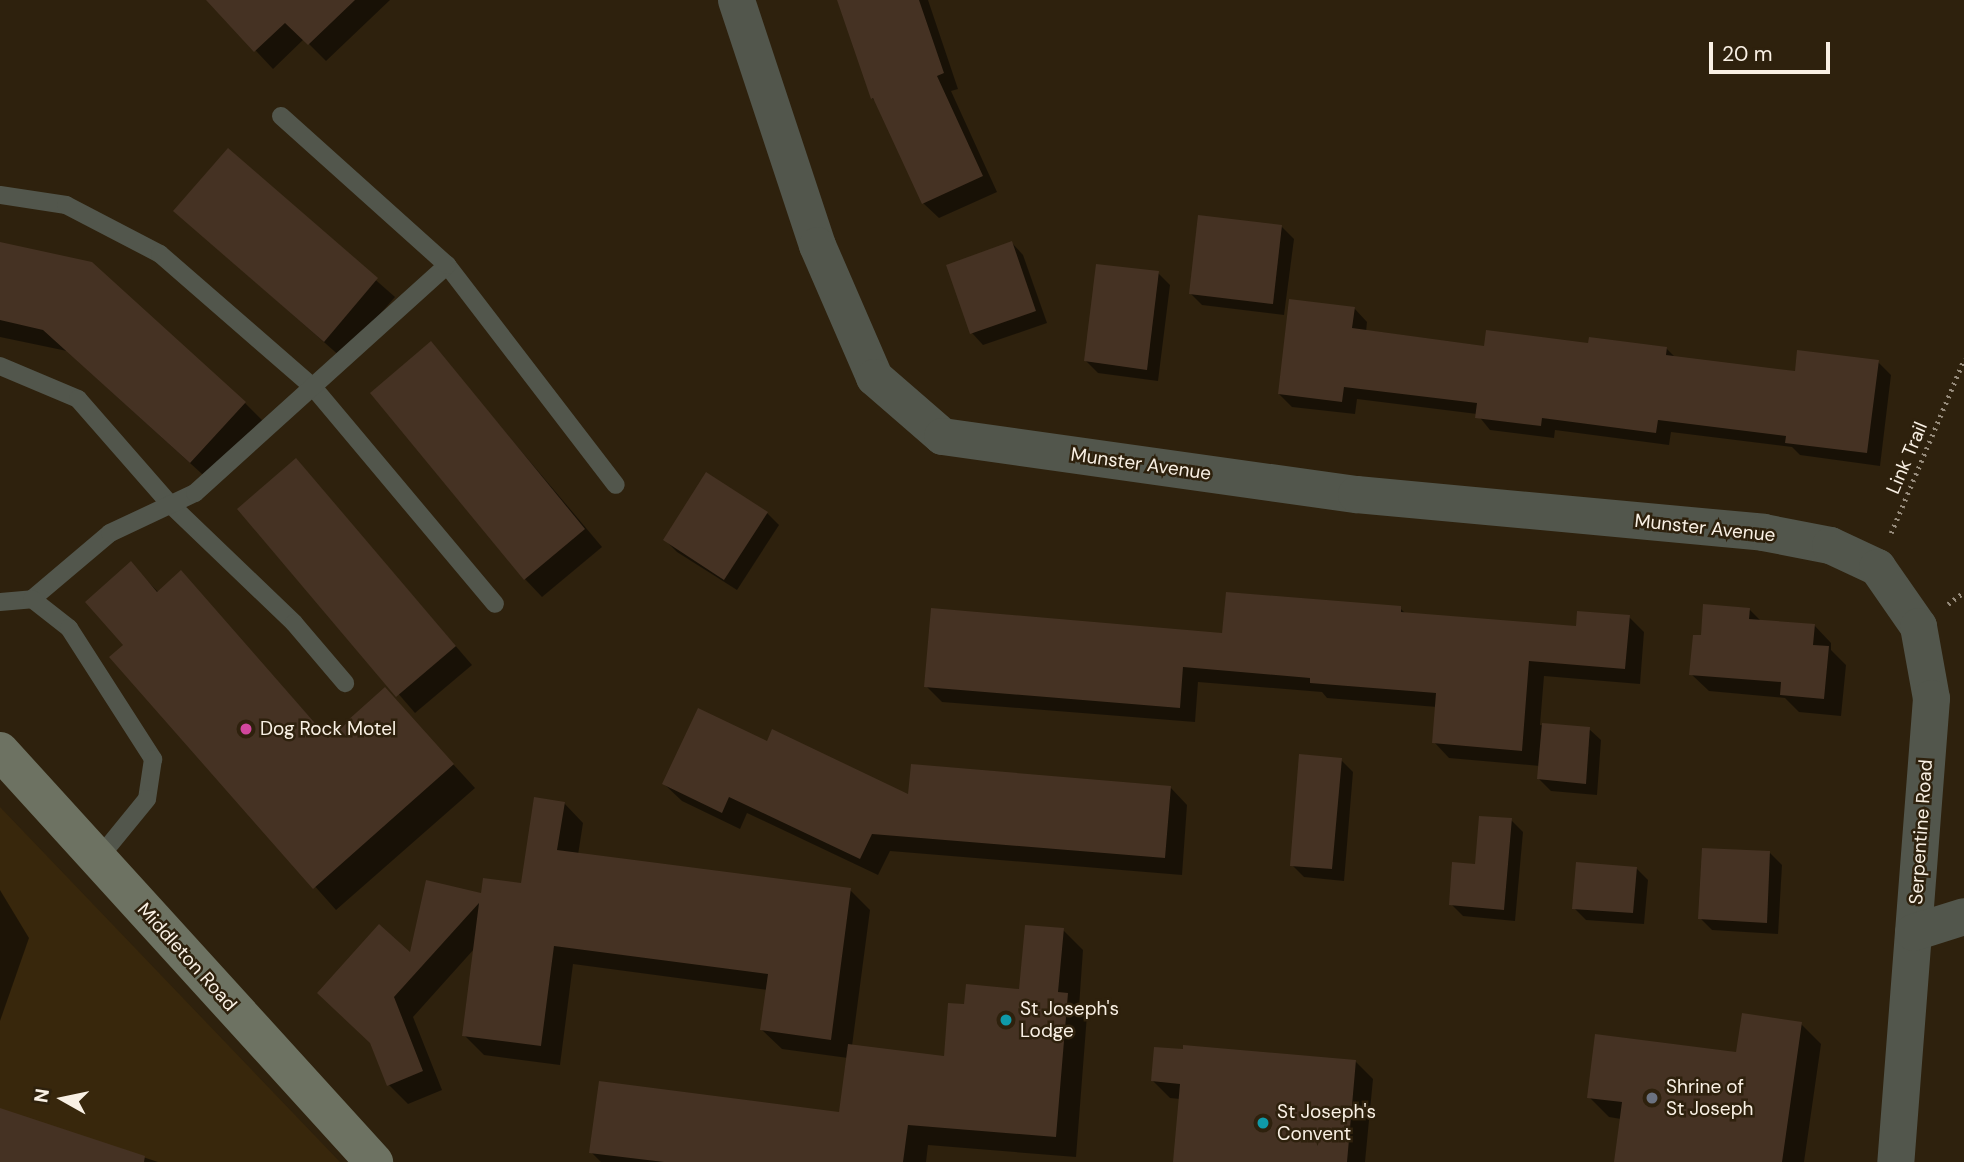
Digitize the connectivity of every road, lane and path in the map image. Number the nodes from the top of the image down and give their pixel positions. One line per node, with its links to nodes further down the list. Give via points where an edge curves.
1 (736, 0): 10 (street, Munster Avenue, via 817,244 874,377 942,436 1356,494 1763,532 1830,545)
2 (281, 116): 4 (lane)
3 (0, 195): 7 (lane, via 66,205 160,254)
4 (447, 265): 7 (lane); 8 (lane)
5 (1964, 359): 10 (path, Link Trail)
6 (0, 366): 9 (lane, via 78,399)
7 (313, 387): 9 (lane, via 195,493); 13 (lane)
8 (616, 485)
9 (170, 504): 11 (lane, via 110,533); 14 (lane, via 295,623)
10 (1877, 567): 18 (street, Serpentine Road, via 1917,626 1931,698)
11 (32, 599): 12 (lane); 16 (lane, via 68,628 153,760 147,799)
12 (0, 602)
13 (495, 604)
14 (345, 683)
15 (0, 751): 16 (main road, Middleton Road)
16 (98, 859): 19 (main road, Middleton Road)
17 (1964, 916): 18 (street)
18 (1913, 932): 20 (street, Serpentine Road)
19 (374, 1162)
20 (1895, 1162)

